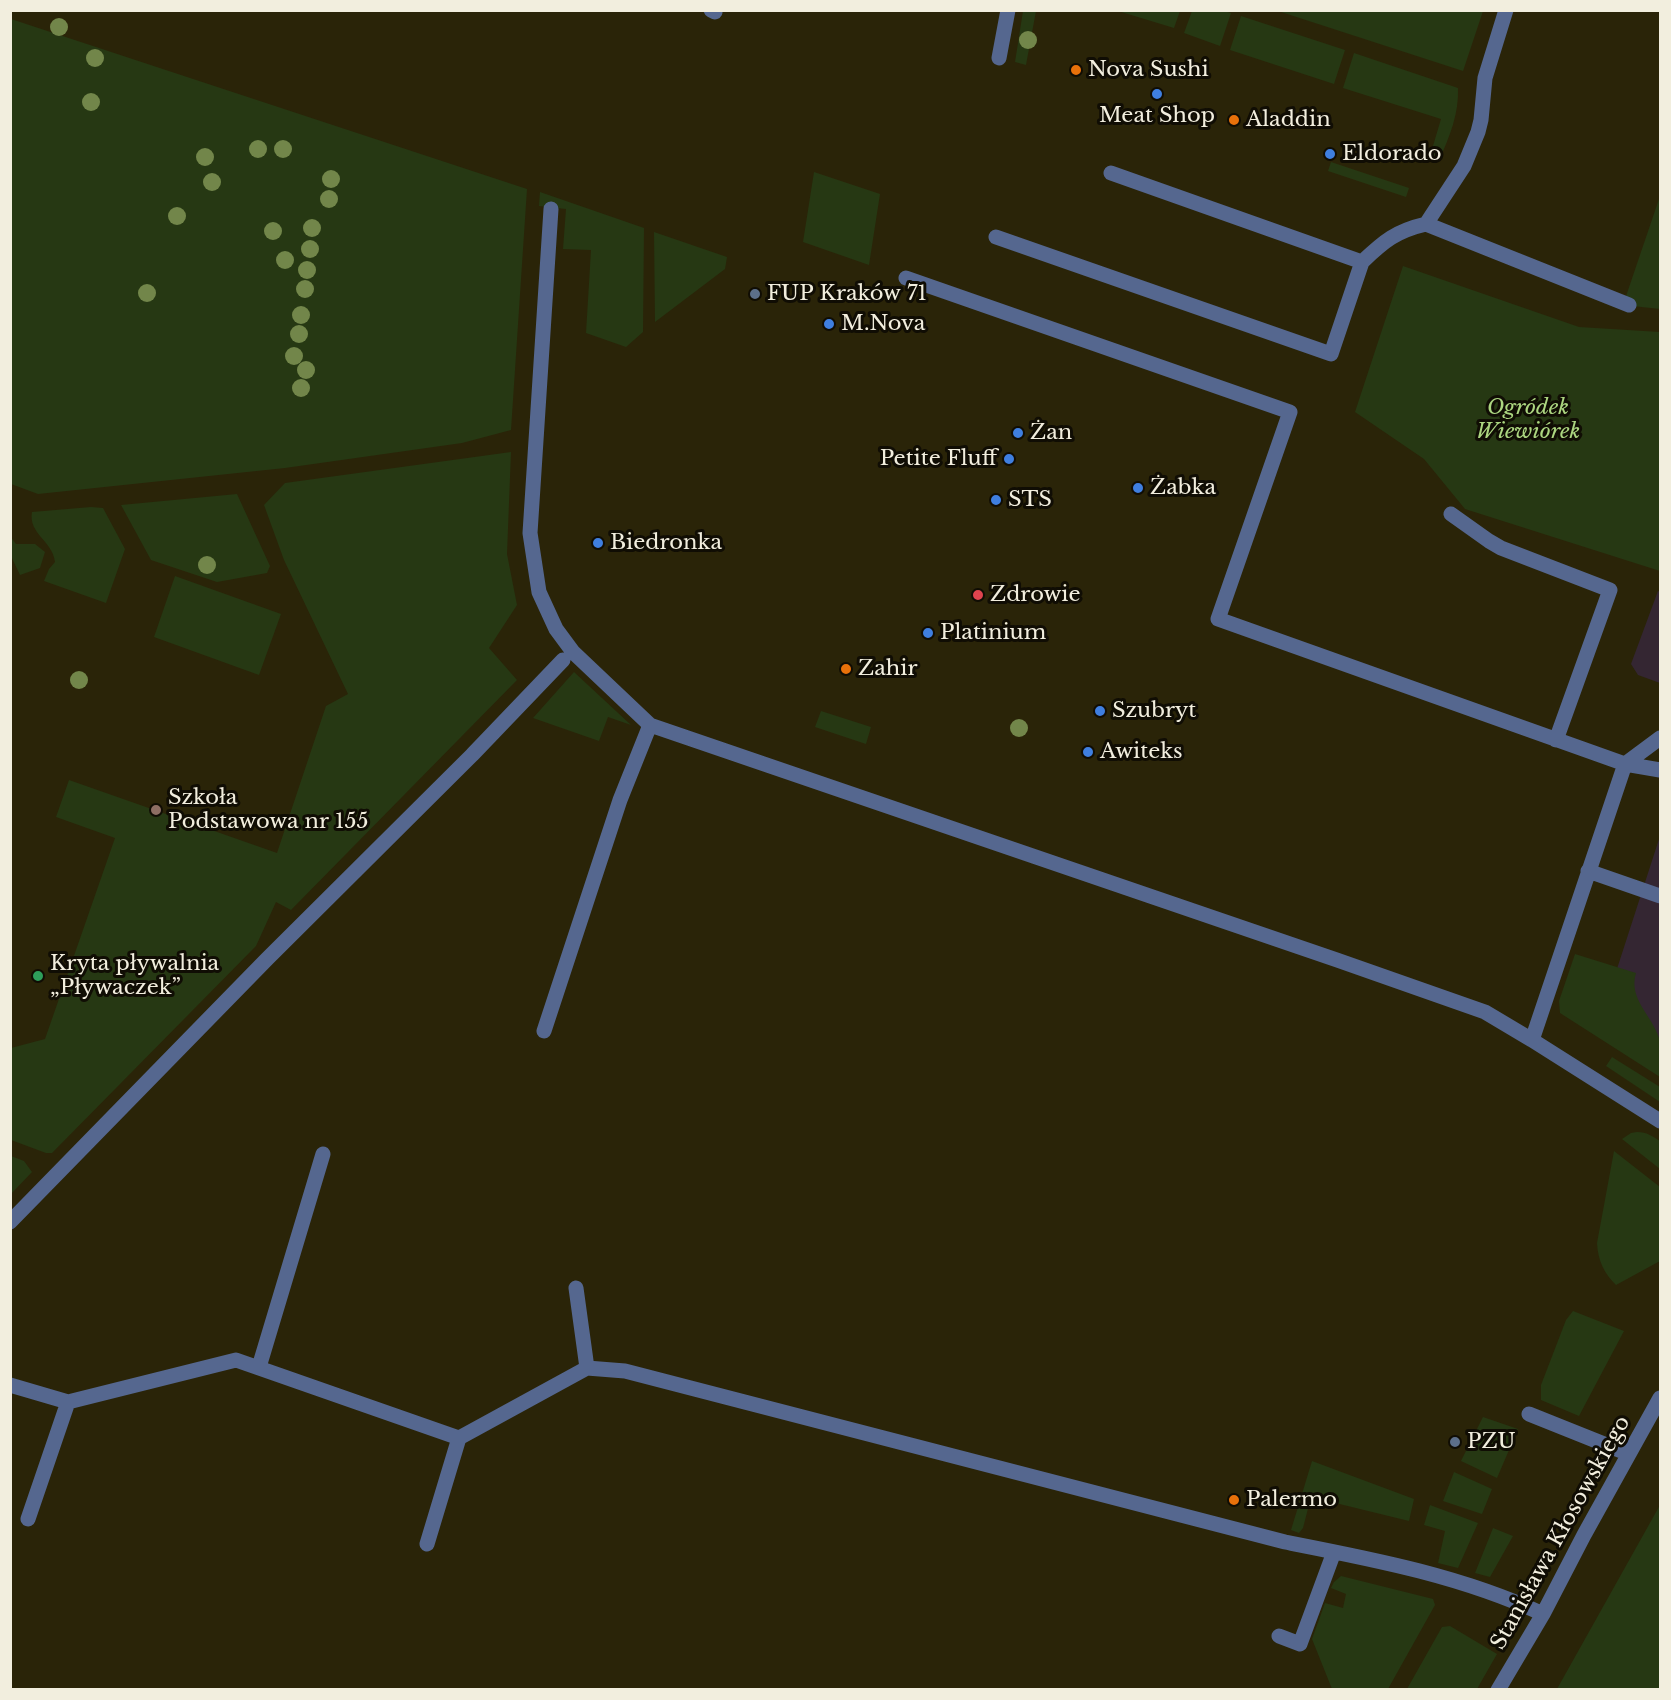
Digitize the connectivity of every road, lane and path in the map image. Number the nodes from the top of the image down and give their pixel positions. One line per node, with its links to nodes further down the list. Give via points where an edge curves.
1 (1008, 10): 3 (street)
2 (1506, 10): 6 (street, via 1485,78 1478,132 1464,166)
3 (999, 58)
4 (1111, 173): 8 (street)
5 (551, 209): 13 (street, via 530,533 538,592 556,629 573,652)
6 (1426, 224): 8 (street, via 1384,242); 10 (street)
7 (996, 237): 8 (street, via 1330,354)
8 (1362, 262)
9 (906, 278): 15 (street, via 1290,412 1218,619)
10 (1629, 305)
11 (1450, 514): 15 (street, via 1501,548 1610,590)
12 (563, 660): 24 (street)
13 (650, 725): 20 (street, via 620,800); 21 (street, via 1485,1012)
14 (1660, 738): 16 (street)
15 (1556, 740): 16 (street)
16 (1625, 764): 17 (street); 18 (street)
17 (1660, 770)
18 (1588, 871): 19 (street); 21 (street)
19 (1660, 896)
20 (544, 1031)
21 (1532, 1040): 22 (street)
22 (1660, 1121)
23 (323, 1154): 26 (street)
24 (10, 1222)
25 (576, 1288): 27 (street)
26 (259, 1367): 30 (street, via 236,1360); 32 (street)
27 (587, 1368): 32 (street); 36 (street, via 625,1371)
28 (10, 1385): 30 (street)
29 (1660, 1398): 33 (street, Stanisława Kłosowskiego)
30 (68, 1402): 34 (street)
31 (1529, 1414): 33 (street)
32 (459, 1438): 35 (street)
33 (1629, 1454): 37 (street, Stanisława Kłosowskiego)
34 (28, 1519)
35 (427, 1544)
36 (1334, 1552): 37 (street, via 1457,1581); 38 (street, via 1300,1644)
37 (1543, 1614): 39 (street, Stanisława Kłosowskiego)
38 (1279, 1636)
39 (1498, 1689)

